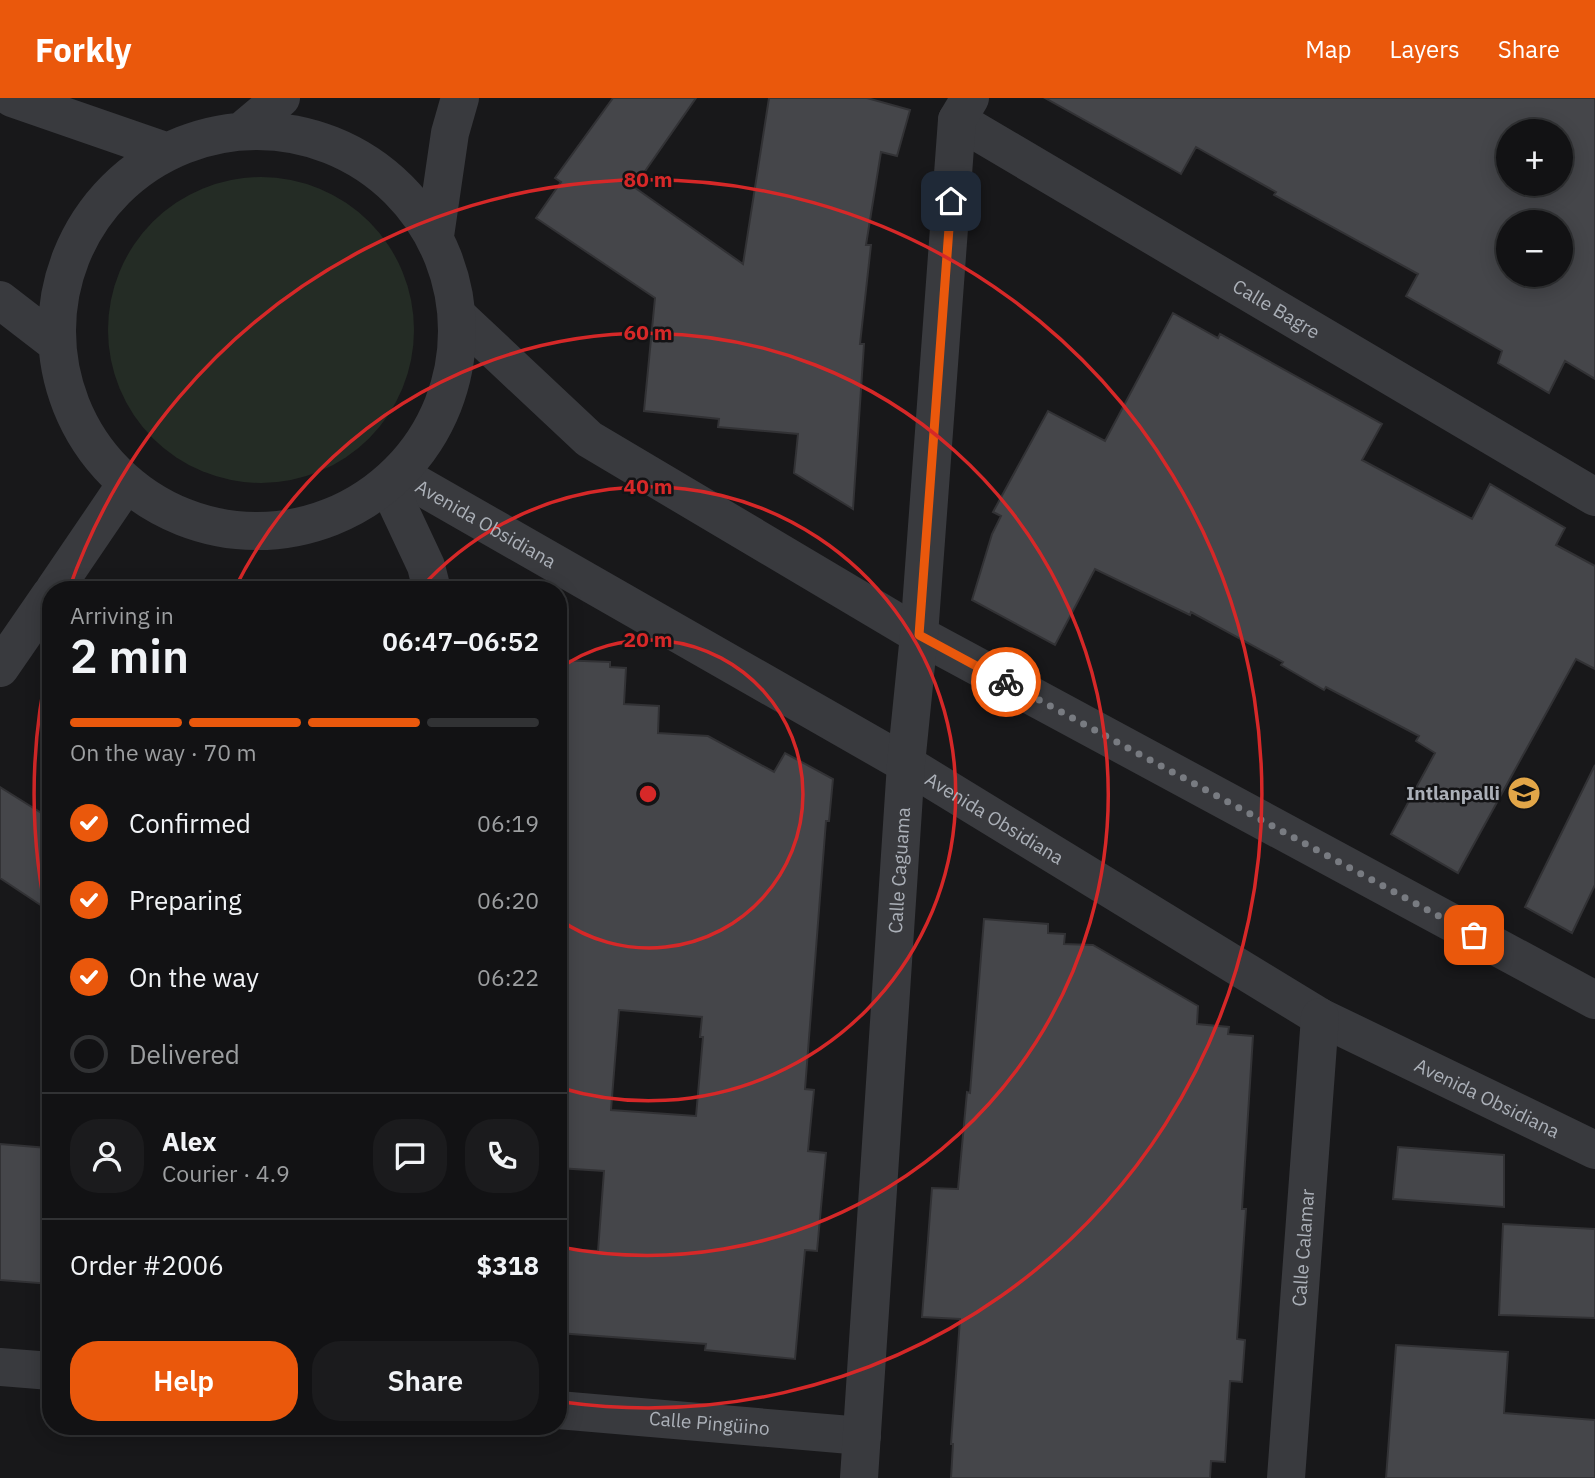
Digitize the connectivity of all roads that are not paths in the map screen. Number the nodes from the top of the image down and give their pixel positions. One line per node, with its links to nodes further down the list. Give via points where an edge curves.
1 (12, 98): 6 (street)
2 (281, 98): 5 (street)
3 (460, 98): 7 (street, via 450,133)
4 (963, 109): 13 (street, Calle Bagre); 17 (street, Calle Caguama)
5 (244, 129): 6 (street); 7 (street, via 320,139 387,176)
6 (165, 152): 10 (street, via 118,185 83,232 61,286)
7 (435, 236): 9 (street, via 450,275)
8 (0, 300): 10 (street)
9 (458, 316): 11 (street, via 454,374 434,429); 17 (street, via 589,439)
10 (57, 344): 12 (street, via 68,397 91,444)
11 (393, 480): 12 (street, via 339,515 285,531 228,530 174,515); 15 (street); 19 (street, Avenida Obsidiana)
12 (126, 484): 14 (street)
13 (1595, 497)
14 (60, 581)
15 (430, 581)
16 (42, 607): 18 (street)
17 (919, 635): 19 (street, Calle Caguama); 20 (street)
18 (0, 668)
19 (906, 764): 21 (street, Avenida Obsidiana); 26 (street, Calle Caguama)
20 (1595, 1000)
21 (1320, 1017): 22 (street, Avenida Obsidiana); 28 (street, Calle Calamar)
22 (1595, 1150)
23 (0, 1367): 24 (street)
24 (42, 1370)
25 (567, 1411): 26 (street, Calle Pingüino)
26 (862, 1436): 27 (street, Calle Caguama)
27 (859, 1478)
28 (1286, 1478)

